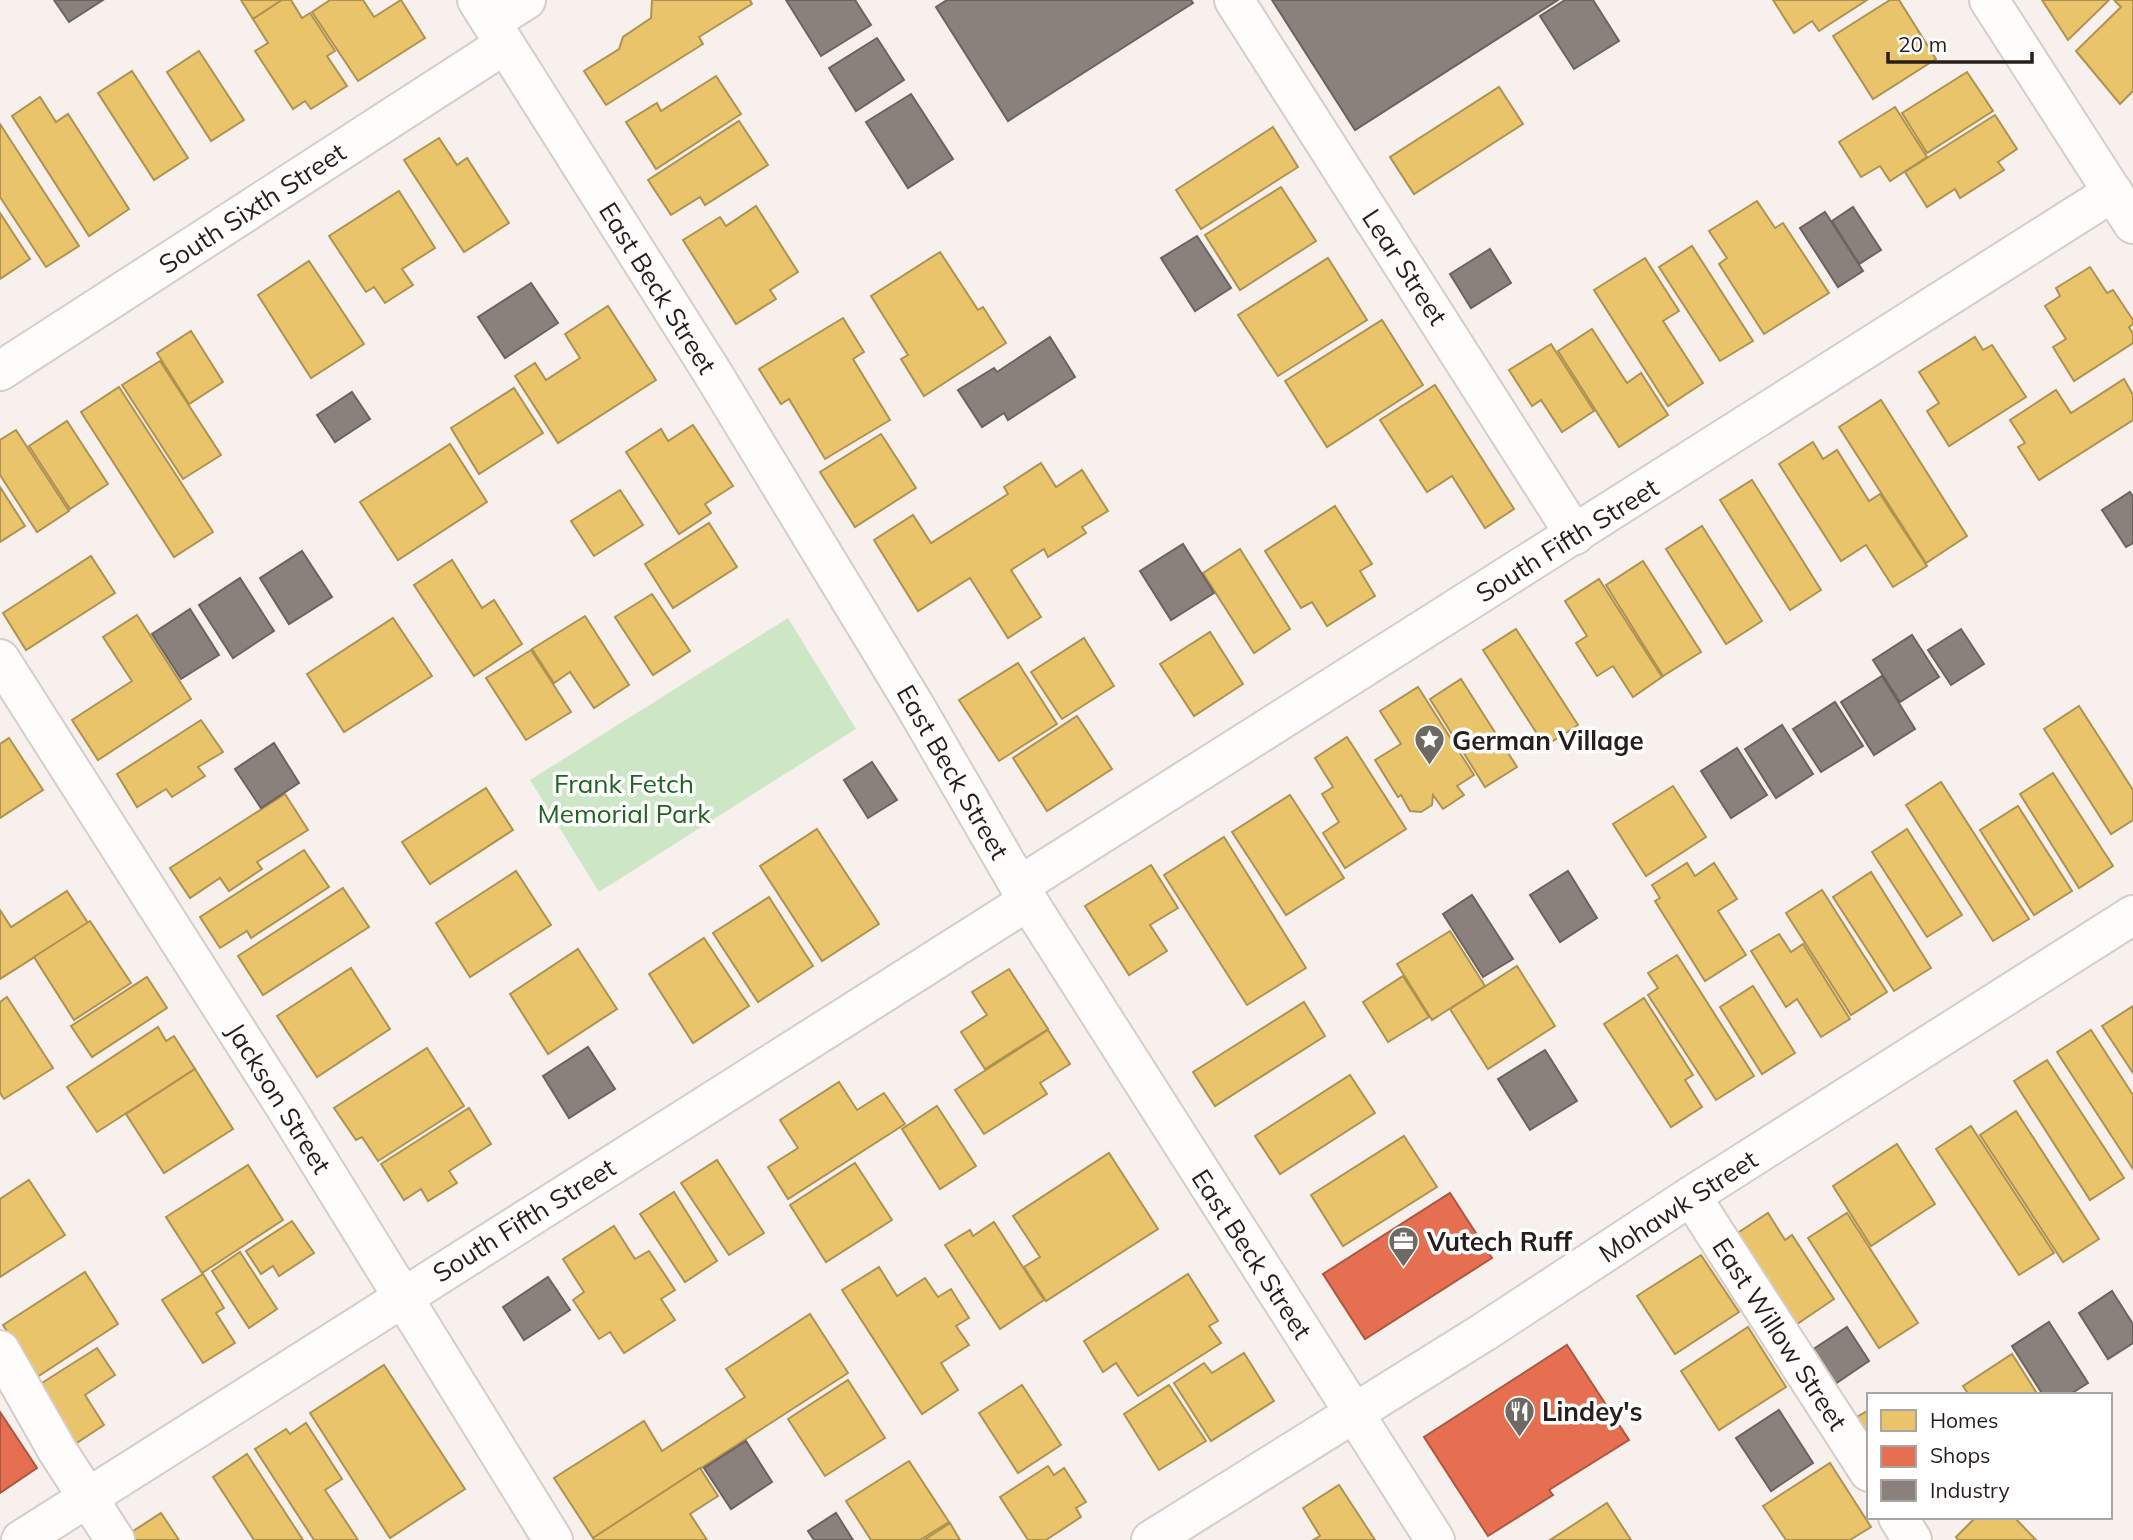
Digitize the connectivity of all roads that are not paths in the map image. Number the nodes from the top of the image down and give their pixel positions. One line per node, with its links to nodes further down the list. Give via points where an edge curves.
1 (526, 0): 4 (street, South Sixth Street)
2 (1234, 0): 8 (street, Lear Street)
3 (1989, 0): 5 (street)
4 (490, 22): 7 (street, South Sixth Street); 10 (street, East Beck Street, via 719,384)
5 (2113, 192): 6 (street); 8 (street, South Fifth Street)
6 (2133, 224)
7 (0, 371)
8 (1575, 535): 10 (street, South Fifth Street)
9 (0, 659): 13 (street, Jackson Street)
10 (1023, 894): 13 (street, South Fifth Street); 15 (street, East Beck Street)
11 (2133, 915): 12 (street, Mohawk Street)
12 (1691, 1196): 15 (street, Mohawk Street); 16 (street, East Willow Street)
13 (404, 1297): 17 (street, South Fifth Street); 21 (street, Jackson Street)
14 (0, 1350): 17 (street)
15 (1354, 1413): 22 (street, Mohawk Street); 23 (street, East Beck Street)
16 (1867, 1469)
17 (89, 1497): 19 (street, South Fifth Street); 20 (street)
18 (1899, 1519): 24 (street)
19 (21, 1540)
20 (115, 1540)
21 (553, 1540)
22 (1151, 1540)
23 (1435, 1540)
24 (1912, 1540)

